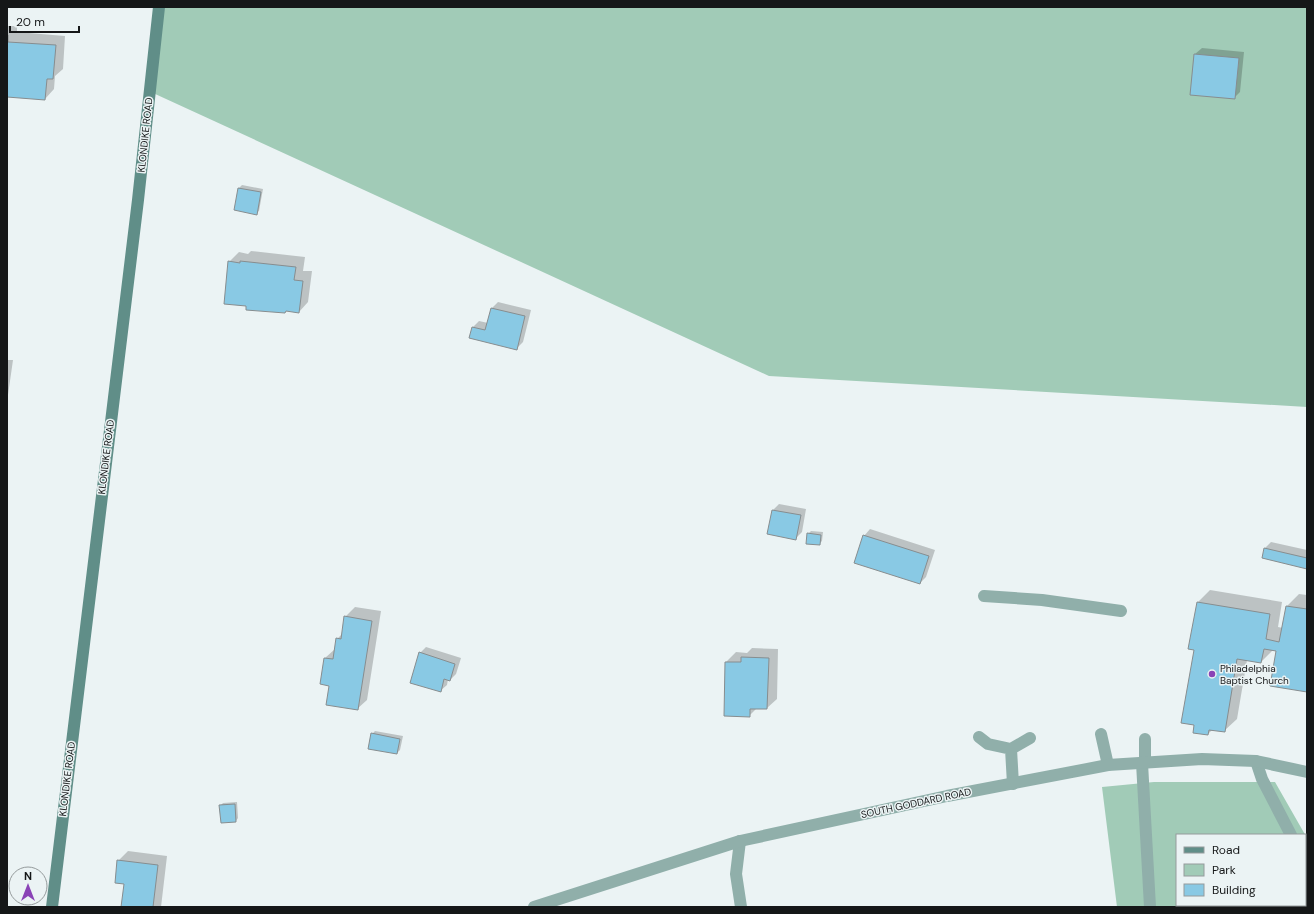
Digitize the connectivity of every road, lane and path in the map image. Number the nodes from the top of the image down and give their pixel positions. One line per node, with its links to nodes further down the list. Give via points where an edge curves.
1 (159, 7): 16 (main road, KLONDIKE ROAD)
2 (984, 596): 3 (street, via 1042,600)
3 (1121, 611)
4 (1101, 734): 11 (street)
5 (979, 737): 8 (street, via 988,744)
6 (1030, 738): 8 (street)
7 (1144, 739): 10 (street)
8 (1011, 749): 13 (street)
9 (1256, 761): 10 (street, SOUTH GODDARD ROAD, via 1202,759); 12 (street, SOUTH GODDARD ROAD); 14 (street, via 1262,779)
10 (1143, 762): 11 (street, SOUTH GODDARD ROAD); 19 (street)
11 (1108, 765): 13 (street, SOUTH GODDARD ROAD)
12 (1307, 772)
13 (1013, 784): 15 (street, SOUTH GODDARD ROAD)
14 (1290, 834)
15 (740, 841): 17 (street, SOUTH GODDARD ROAD); 18 (street, via 736,874)
16 (52, 907)
17 (534, 907)
18 (741, 907)
19 (1150, 907)

